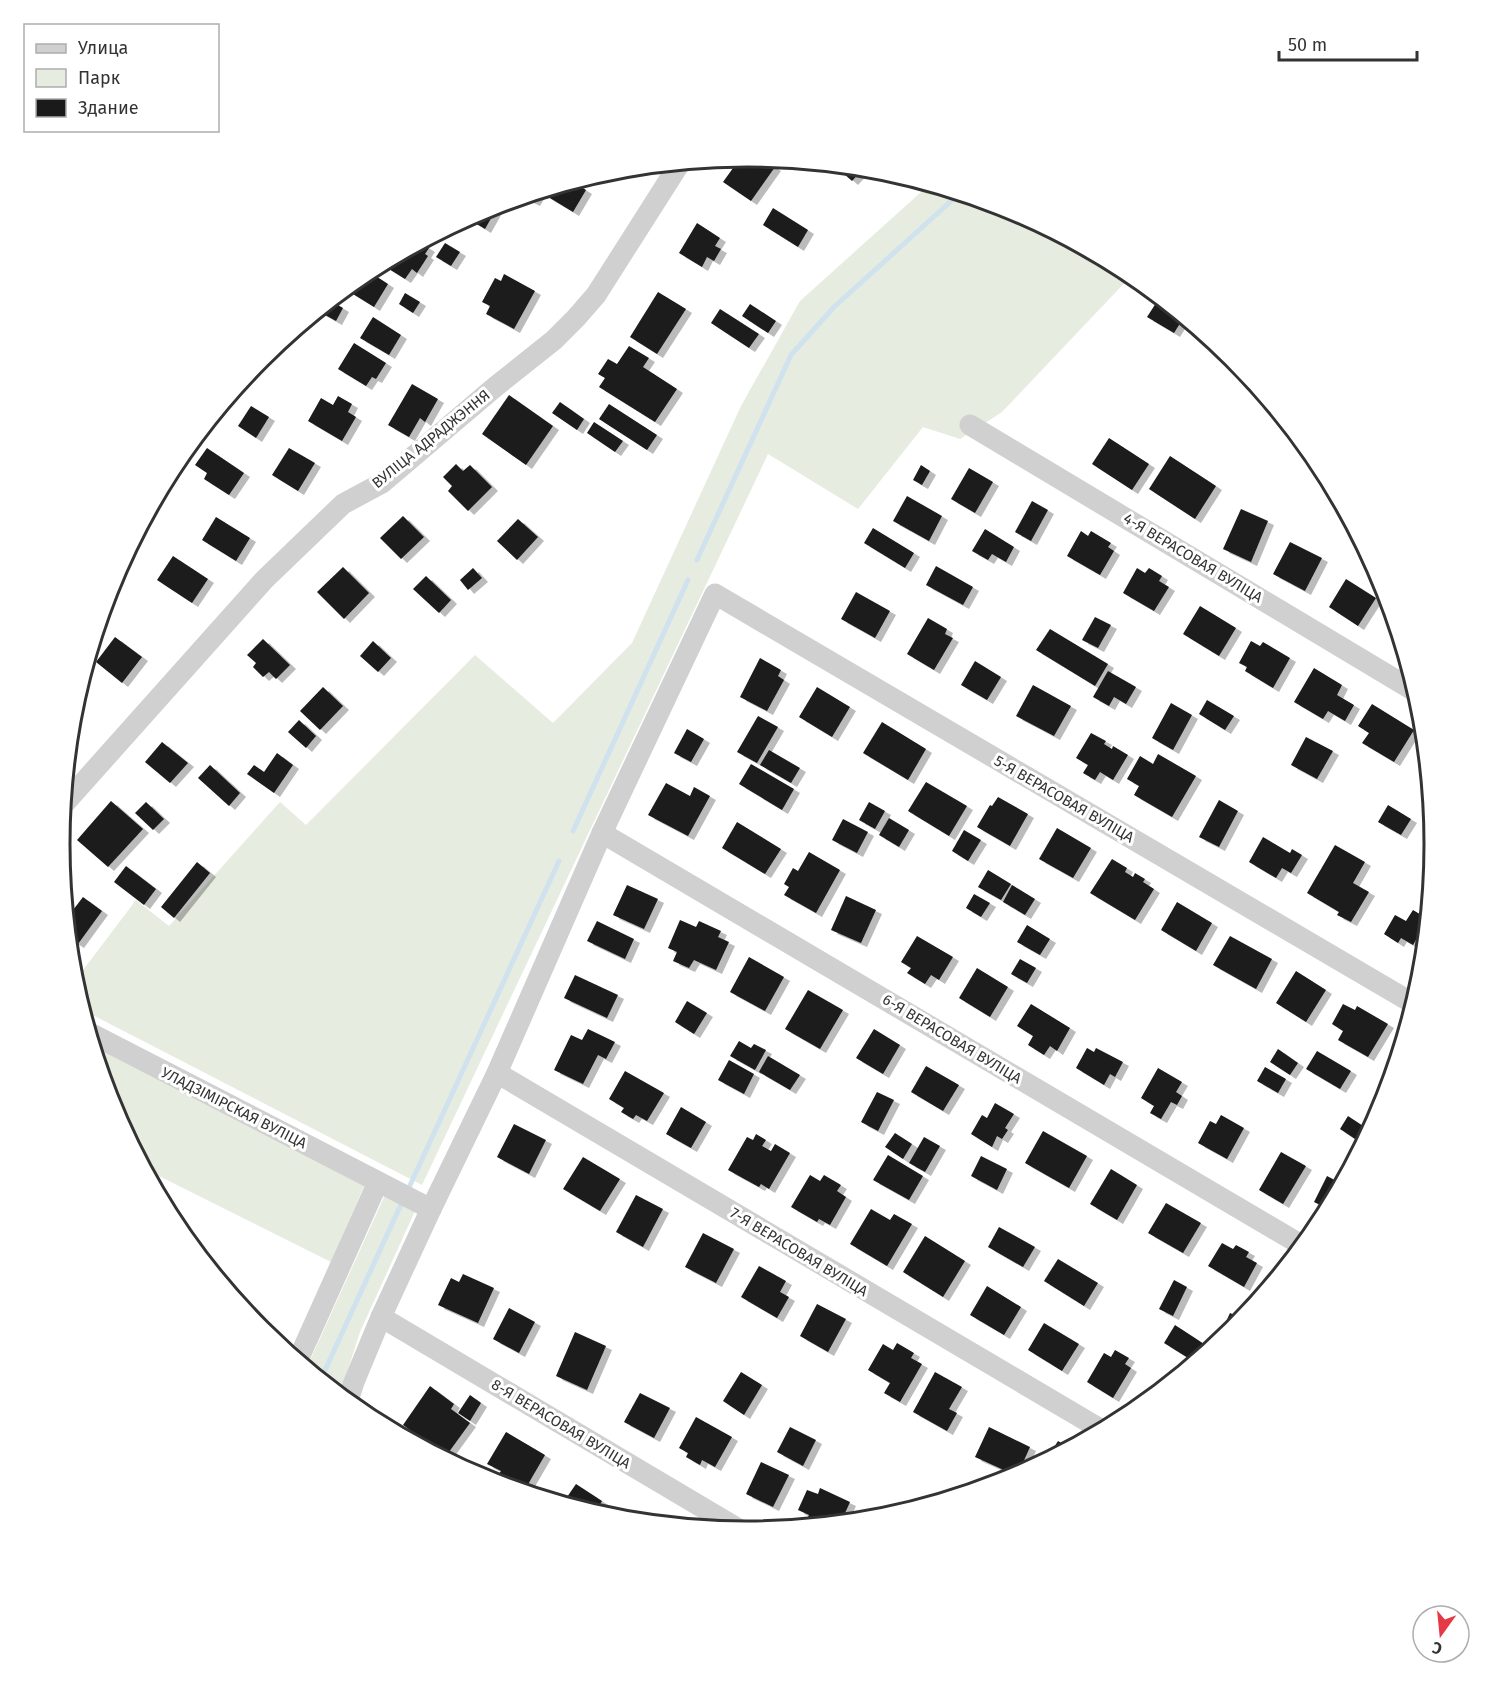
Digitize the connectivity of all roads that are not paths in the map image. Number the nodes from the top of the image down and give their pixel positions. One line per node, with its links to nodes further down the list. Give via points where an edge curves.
1 (675, 171): 4 (street, ВУЛІЦА АДРАДЖЭННЯ, via 596,295 576,318 382,483 343,504 264,580)
2 (970, 424): 3 (street, 4-Я ВЕРАСОВАЯ ВУЛІЦА)
3 (1405, 685)
4 (73, 794)
5 (602, 833): 6 (street, 5-Я ВЕРАСОВАЯ ВУЛІЦА, via 715,594); 8 (street); 11 (street, 6-Я ВЕРАСОВАЯ ВУЛІЦА)
6 (1406, 999)
7 (99, 1038): 9 (street, УЛАДЗІМІРСКАЯ ВУЛІЦА)
8 (497, 1073): 10 (street); 15 (street, 7-Я ВЕРАСОВАЯ ВУЛІЦА)
9 (383, 1185): 10 (street, УЛАДЗІМІРСКАЯ ВУЛІЦА); 13 (street)
10 (425, 1205): 12 (street)
11 (1295, 1241)
12 (381, 1317): 14 (street); 16 (street, 8-Я ВЕРАСОВАЯ ВУЛІЦА)
13 (301, 1353)
14 (351, 1392)
15 (1094, 1425)
16 (724, 1520)

